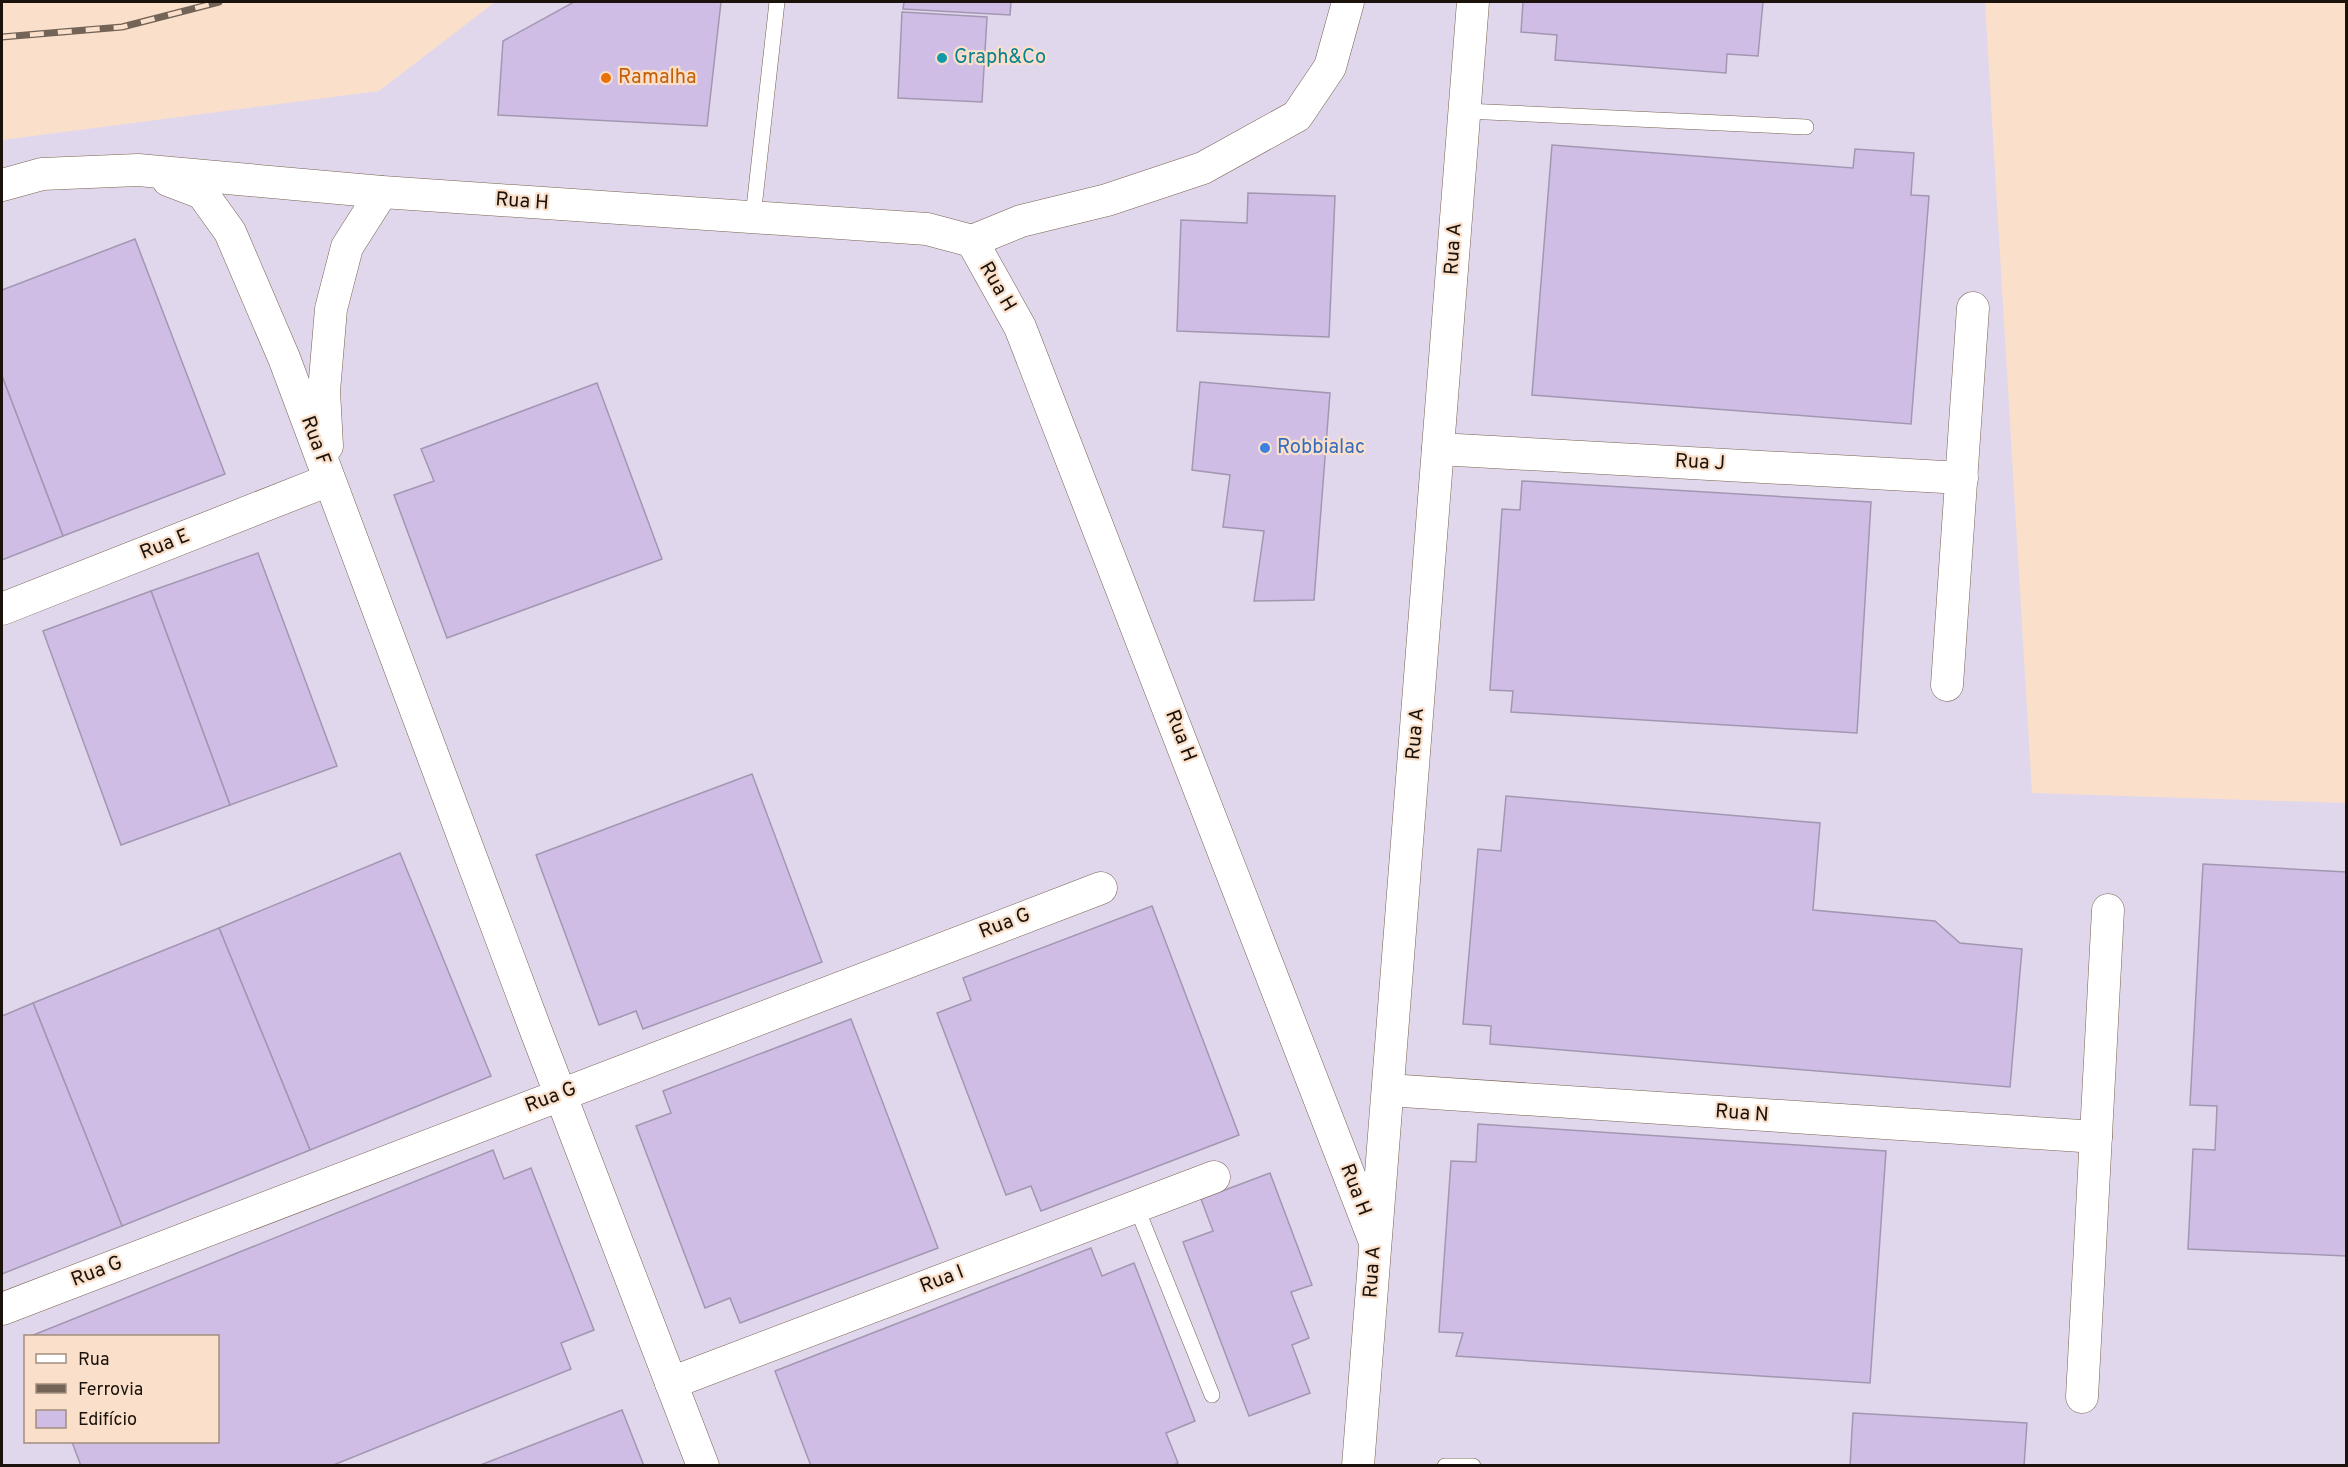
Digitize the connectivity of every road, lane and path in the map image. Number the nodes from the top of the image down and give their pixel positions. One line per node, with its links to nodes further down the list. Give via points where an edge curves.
1 (777, 2): 9 (lane)
2 (1348, 2): 10 (street, via 1330,67 1298,116 1203,168 1107,200 1021,221)
3 (1473, 2): 4 (street, Rua A)
4 (1465, 111): 5 (lane); 12 (street, Rua A)
5 (1806, 127)
6 (138, 170): 7 (street, Rua H, via 42,174); 8 (street, Rua H); 14 (street, Rua F, via 202,193 230,232 284,357)
7 (2, 185)
8 (382, 192): 9 (street, Rua H); 14 (street, Rua F, via 347,247 331,309 324,391)
9 (753, 217): 10 (street, Rua H, via 927,229)
10 (972, 241): 24 (street, Rua H, via 1020,327)
11 (1973, 308): 13 (street)
12 (1438, 449): 13 (street, Rua J); 19 (street, Rua A)
13 (1962, 478): 16 (street)
14 (329, 480): 15 (street, Rua E); 20 (street)
15 (2, 609)
16 (1947, 685)
17 (1101, 888): 20 (street, Rua G)
18 (2108, 910): 21 (street)
19 (1388, 1090): 21 (street, Rua N); 24 (street, Rua A)
20 (561, 1095): 25 (street, Rua G); 26 (street)
21 (2096, 1137): 28 (street)
22 (1214, 1177): 23 (street, Rua I)
23 (1136, 1206): 26 (street, Rua I); 27 (lane)
24 (1375, 1242): 30 (street, Rua A)
25 (2, 1309)
26 (671, 1383): 29 (street)
27 (1212, 1395)
28 (2082, 1397)
29 (703, 1466)
30 (1358, 1466)
31 (1445, 1466): 32 (lane)
32 (1473, 1466)

